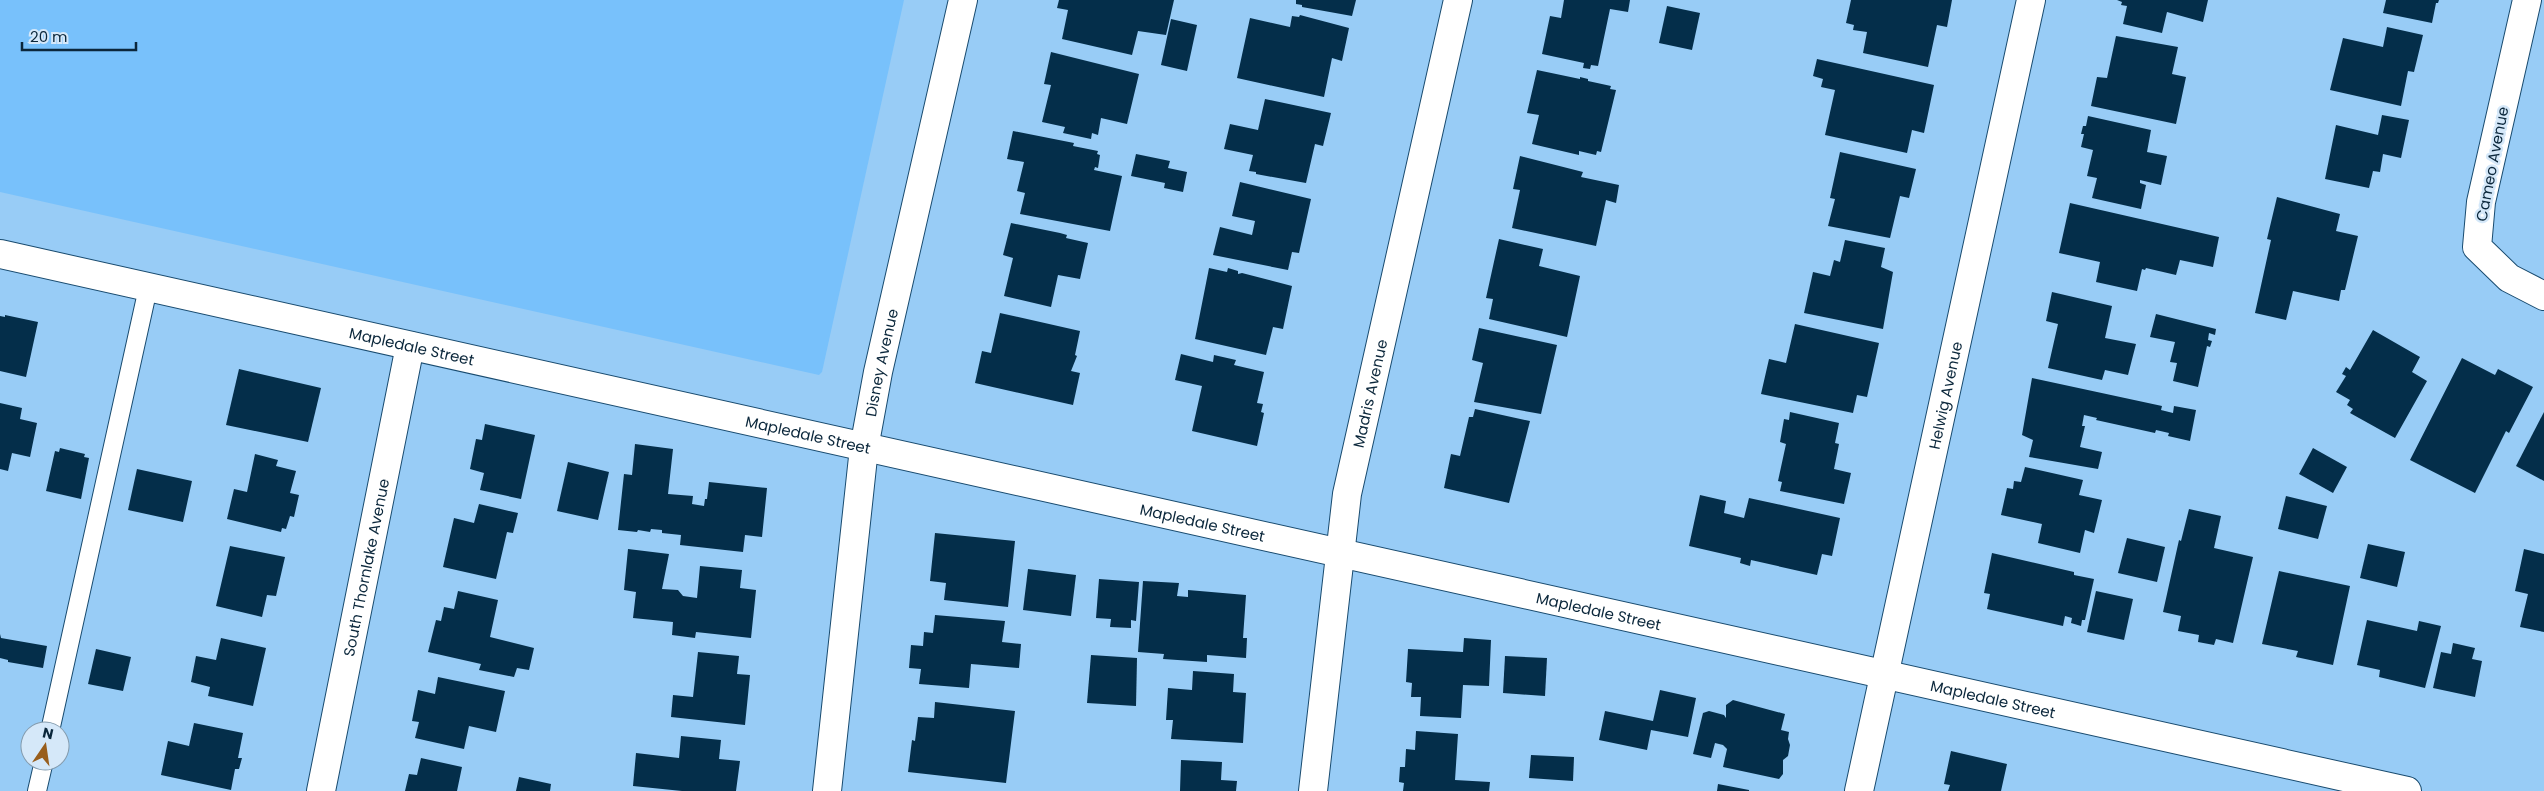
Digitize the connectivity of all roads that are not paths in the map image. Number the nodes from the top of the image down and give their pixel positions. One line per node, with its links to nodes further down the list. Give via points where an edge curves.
1 (963, 0): 9 (street, Disney Avenue, via 878,372)
2 (1458, 0): 10 (street, Madris Avenue, via 1348,494)
3 (2031, 0): 11 (street, Helwig Avenue)
4 (2528, 0): 7 (street, Cameo Avenue, via 2481,202 2477,247 2508,278)
5 (0, 254): 6 (street, Mapledale Street)
6 (148, 288): 8 (street, Mapledale Street); 12 (lane)
7 (2544, 296)
8 (410, 346): 9 (street, Mapledale Street); 15 (street, South Thornlake Avenue)
9 (864, 448): 10 (street, Mapledale Street); 16 (street, Disney Avenue)
10 (1340, 553): 11 (street, Mapledale Street); 17 (street, Madris Avenue)
11 (1885, 675): 18 (street, Helwig Avenue); 19 (street, Mapledale Street)
12 (52, 721)
13 (42, 771): 14 (lane)
14 (37, 791)
15 (321, 791)
16 (827, 791)
17 (1313, 791)
18 (1859, 791)
19 (2407, 791)

